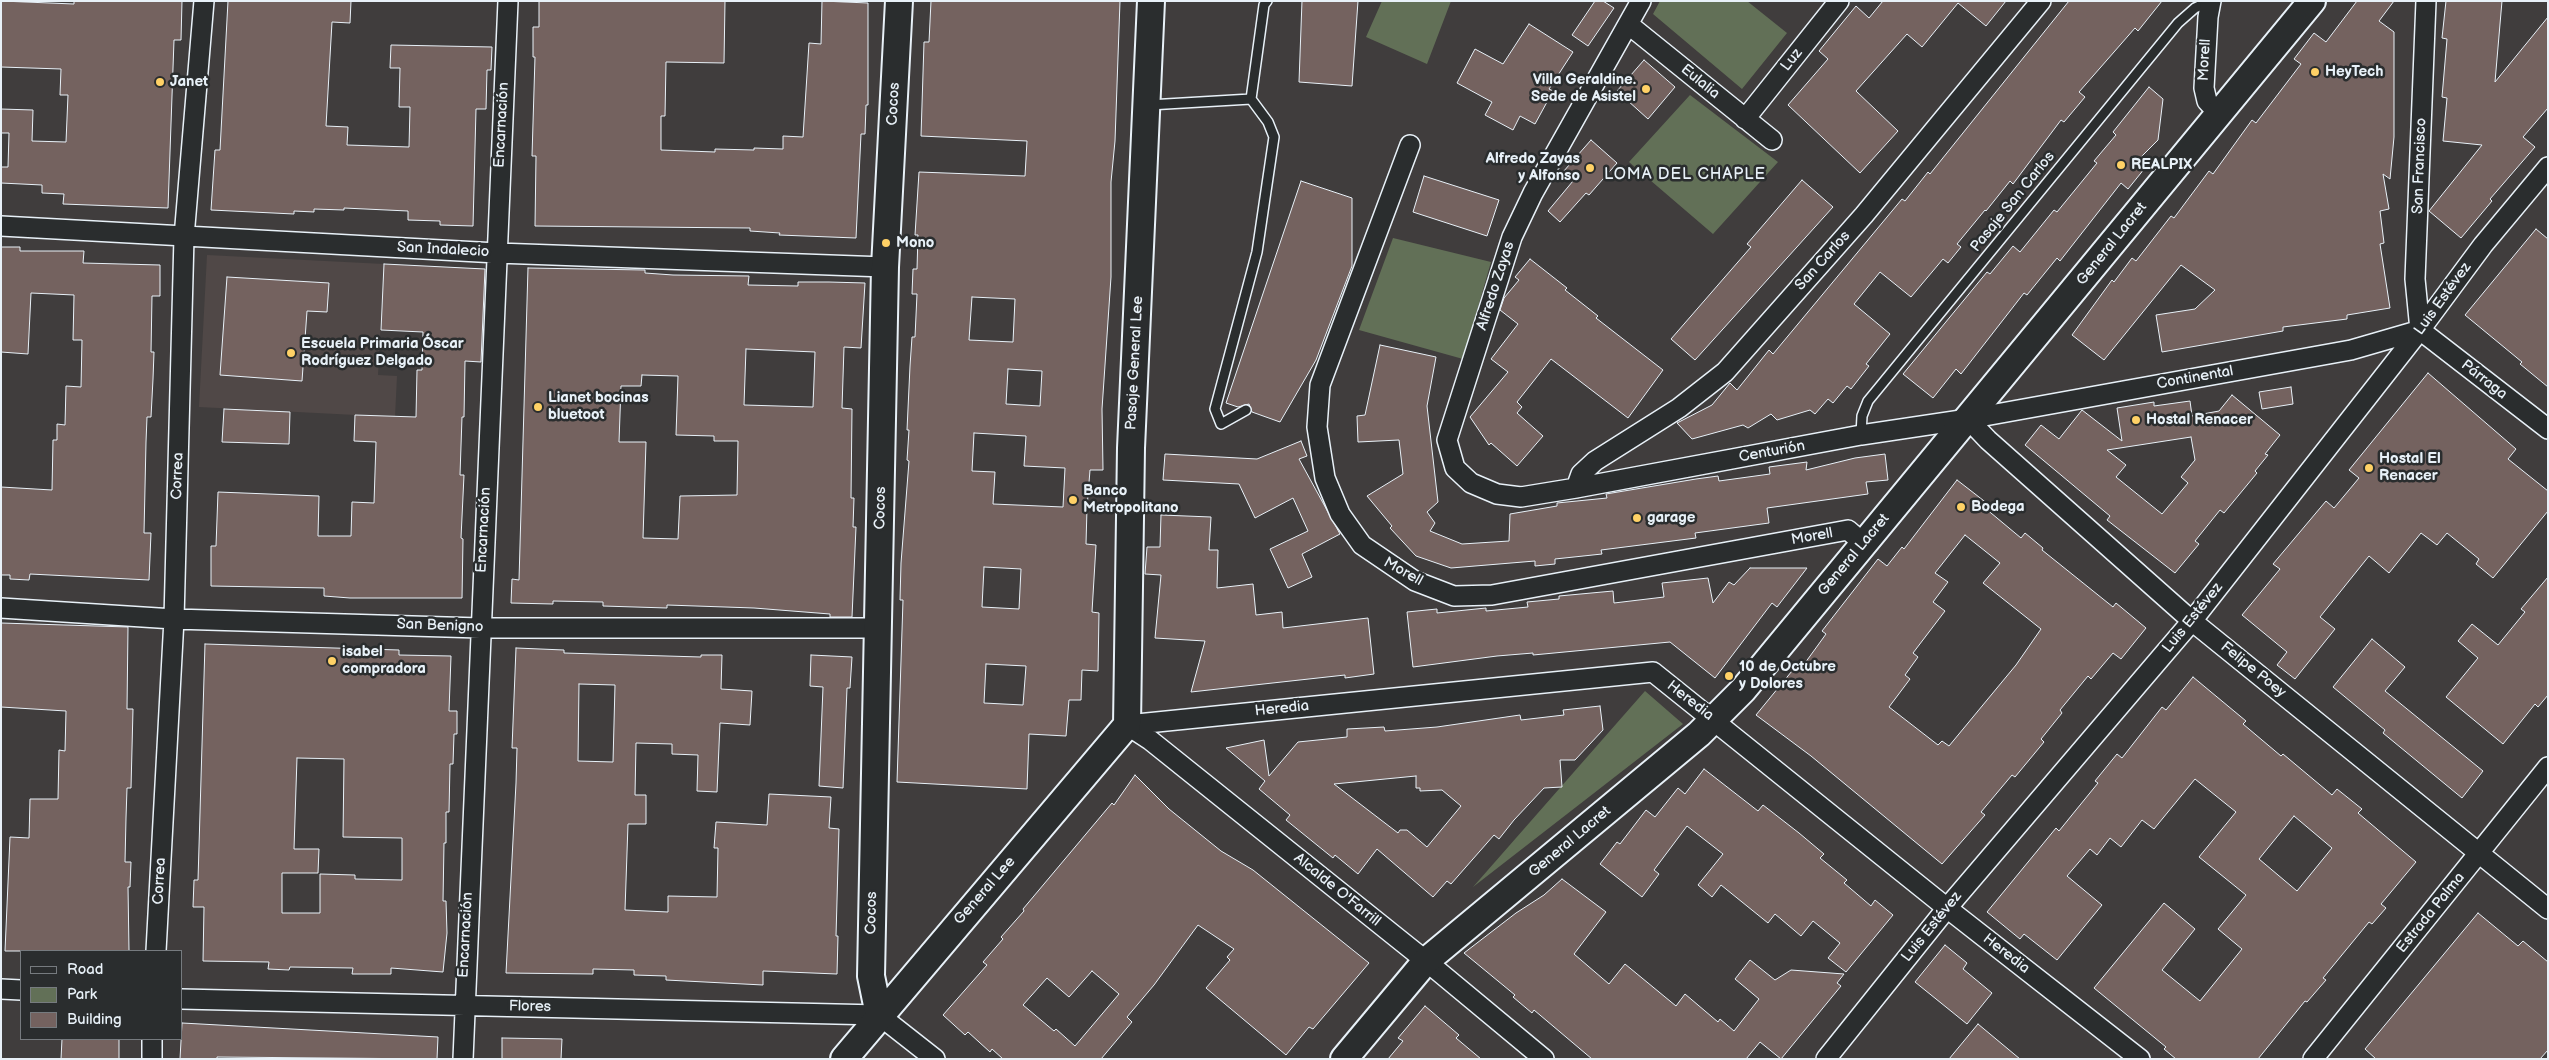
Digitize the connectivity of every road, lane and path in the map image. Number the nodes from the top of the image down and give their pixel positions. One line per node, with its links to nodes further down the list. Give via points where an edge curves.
1 (204, 1): 21 (street, Correa)
2 (508, 1): 22 (street, Encarnación)
3 (899, 1): 23 (street, Cocos)
4 (1151, 1): 14 (street, Pasaje General Lee)
5 (1267, 1): 13 (lane)
6 (1641, 1): 12 (street, Alfredo Zayas)
7 (1839, 1): 16 (street, Luz)
8 (2040, 1): 29 (street, San Carlos, via 1864,215 1724,372 1678,408 1595,461 1581,474)
9 (2211, 1): 15 (street, Morell, via 2204,88 2207,101); 28 (lane, Pasaje San Carlos, via 2195,8 2178,23 1868,401 1862,416)
10 (2312, 1): 15 (street, General Lacret)
11 (2426, 1): 24 (street, San Francisco, via 2415,278)
12 (1628, 24): 16 (street, Eulalia); 29 (street, Alfredo Zayas, via 1533,193 1512,237 1447,440 1455,468 1471,483 1497,494 1521,496)
13 (1251, 99): 14 (lane); 25 (lane, via 1268,122 1274,137 1257,252 1215,409 1221,424)
14 (1146, 105): 37 (street, Pasaje General Lee, via 1131,448)
15 (2219, 114): 26 (street, General Lacret)
16 (1745, 119): 17 (street, Eulalia)
17 (1772, 140)
18 (1410, 146): 30 (street, Morell, via 1320,385 1317,427 1326,478 1340,514 1362,545 1415,581 1454,596 1492,595 1848,530)
19 (2548, 167): 24 (street, Luis Estévez, via 2482,245)
20 (1, 226): 21 (street, San Indalecio)
21 (184, 237): 22 (street, San Indalecio); 32 (street, Correa)
22 (497, 253): 23 (street, San Indalecio); 34 (street, Encarnación)
23 (886, 267): 35 (street, Cocos)
24 (2420, 330): 26 (street, Continental, via 2351,350); 27 (street, Párraga); 33 (street, Luis Estévez)
25 (1246, 410)
26 (1968, 419): 28 (street, Centurión); 30 (street, General Lacret); 33 (street, Felipe Poey)
27 (2548, 429)
28 (1861, 435): 29 (street, Centurión)
29 (1576, 488)
30 (1863, 543): 36 (street, General Lacret, via 1743,690)
31 (1, 608): 32 (street, San Benigno)
32 (174, 619): 34 (street, San Benigno); 42 (street, Correa)
33 (2192, 621): 39 (street, Felipe Poey); 40 (street, Luis Estévez)
34 (480, 628): 35 (street, San Benigno); 47 (street, Encarnación)
35 (879, 628): 48 (street, Cocos, via 871,976)
36 (1714, 720): 37 (street, Heredia, via 1653,672); 40 (street, Heredia); 43 (street, General Lacret)
37 (1127, 725): 43 (street, Alcalde O'Farrill); 48 (street, General Lee)
38 (2548, 767): 39 (street, Estrada Palma)
39 (2479, 853): 41 (street, Felipe Poey); 58 (street, Estrada Palma)
40 (1947, 908): 56 (street, Luis Estévez); 57 (street, Heredia)
41 (2548, 909)
42 (156, 950)
43 (1426, 961): 54 (street, General Lacret); 55 (street, Alcalde O'Farrill)
44 (1, 989): 45 (street)
45 (20, 990)
46 (182, 998): 47 (street, Flores)
47 (463, 1005): 48 (street, Flores); 51 (street, Encarnación)
48 (878, 1015): 52 (street, General Lee); 53 (street)
49 (152, 1040): 50 (street)
50 (152, 1059)
51 (463, 1059)
52 (844, 1059)
53 (935, 1059)
54 (1344, 1059)
55 (1544, 1059)
56 (1826, 1059)
57 (2140, 1059)
58 (2313, 1059)

